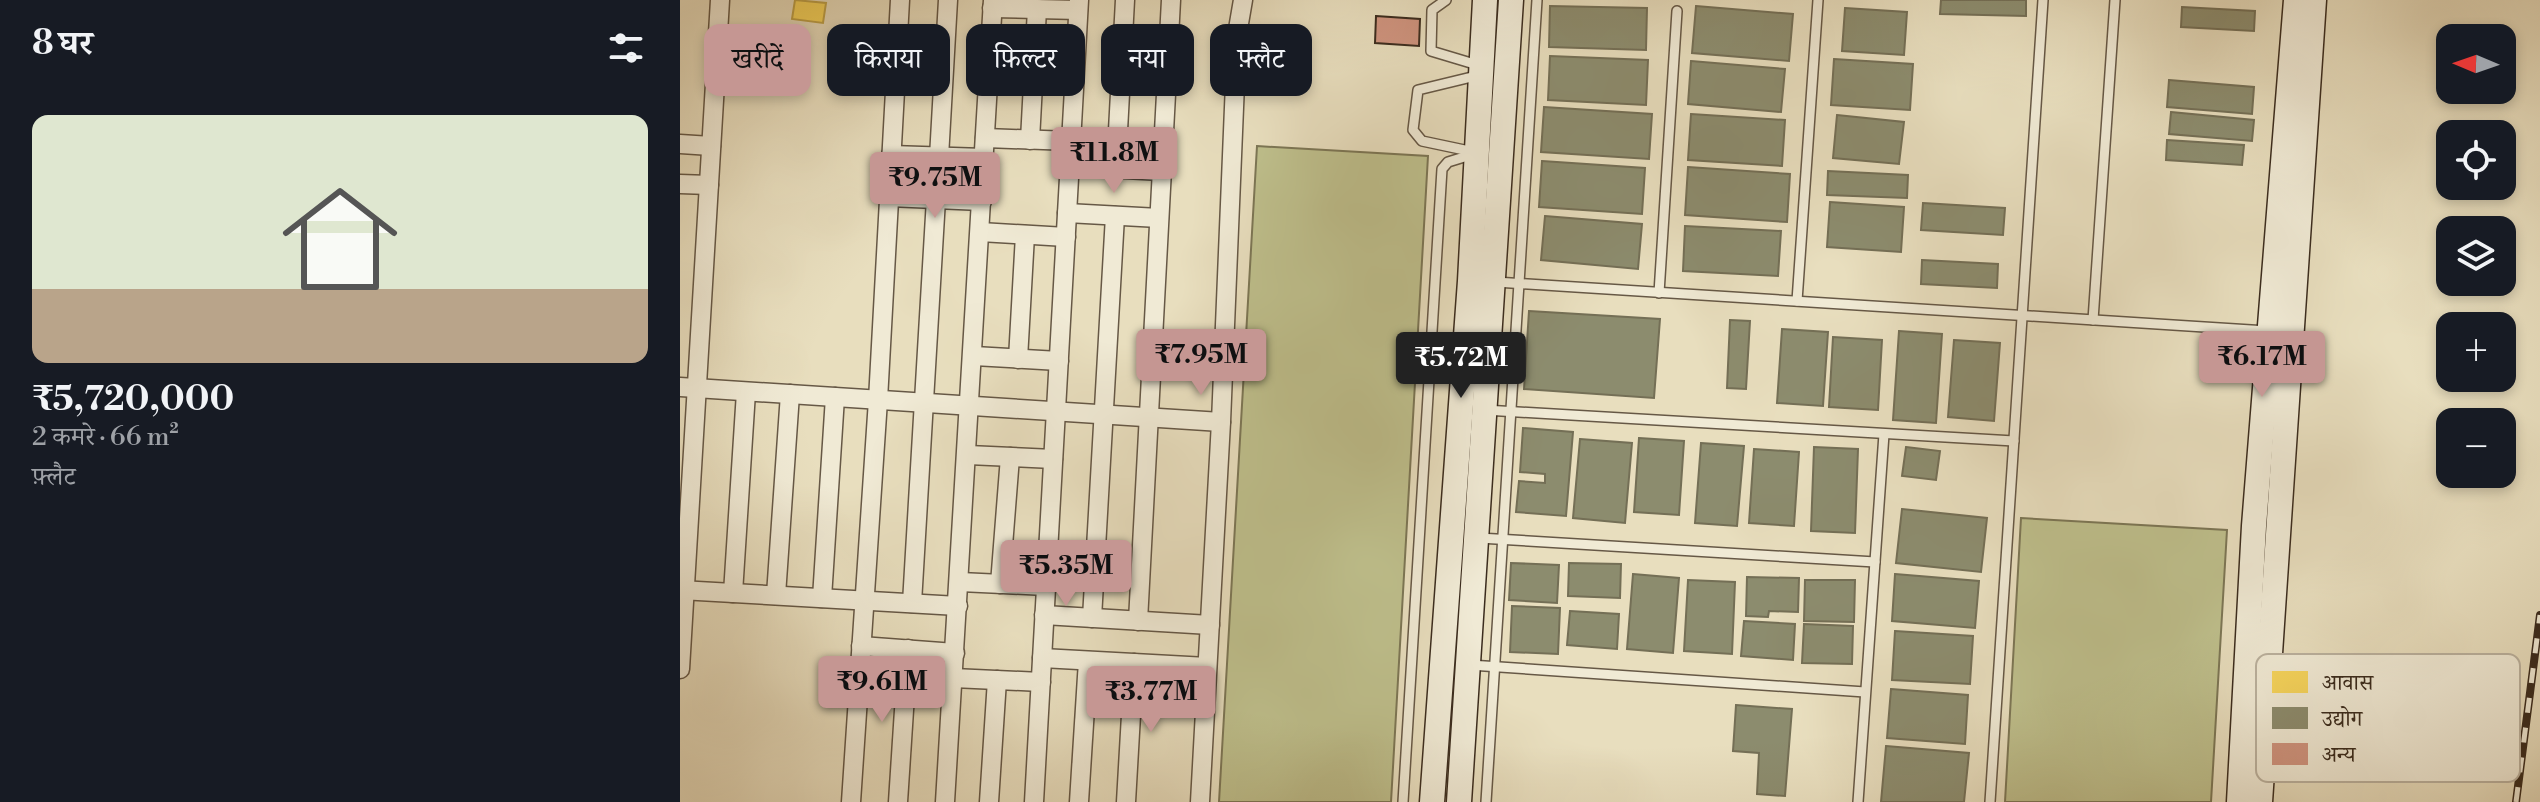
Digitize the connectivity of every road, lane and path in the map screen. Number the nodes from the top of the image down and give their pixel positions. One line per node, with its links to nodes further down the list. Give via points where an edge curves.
1 (720, 0): 25 (street)
2 (900, 0): 27 (street)
3 (948, 0): 28 (street)
4 (1125, 0): 31 (street)
5 (1171, 0): 32 (street)
6 (1243, 0): 66 (street, via 1237,35)
7 (1446, 0): 20 (lane, via 1432,10 1431,51)
8 (1485, 0): 20 (street)
9 (1511, 0): 44 (street)
10 (1537, 0): 45 (lane)
11 (1818, 0): 47 (lane)
12 (2043, 0): 48 (lane)
13 (2115, 0): 49 (lane)
14 (2296, 0): 50 (street)
15 (2314, 0): 50 (street)
16 (993, 4): 18 (street); 21 (street)
17 (1079, 5): 18 (street); 23 (street)
18 (1037, 9): 22 (street)
19 (1677, 11): 46 (lane)
20 (1480, 70): 26 (street); 26 (lane, via 1418,90 1413,130 1422,141)
21 (985, 138): 22 (street); 29 (street)
22 (1030, 140): 23 (street)
23 (1071, 141): 30 (street)
24 (680, 144): 25 (street)
25 (711, 146): 34 (street)
26 (1477, 153): 44 (street); 116 (lane, via 1442,169)
27 (891, 155): 28 (street); 35 (street)
28 (939, 157): 29 (street)
29 (984, 158): 37 (street)
30 (1070, 166): 31 (street); 38 (street)
31 (1116, 168): 32 (street)
32 (1161, 171): 40 (street)
33 (680, 184): 34 (street)
34 (709, 185): 54 (street)
35 (889, 197): 36 (street); 58 (street)
36 (936, 199): 37 (street); 59 (street)
37 (982, 201): 41 (street)
38 (1067, 213): 39 (street); 43 (street)
39 (1115, 216): 40 (street); 64 (street)
40 (1159, 218): 65 (street)
41 (980, 232): 42 (street); 51 (street)
42 (1025, 235): 43 (street); 52 (street)
43 (1066, 237): 53 (street)
44 (1482, 281): 45 (lane); 61 (street); 107 (street)
45 (1520, 283): 46 (lane); 63 (lane)
46 (1659, 293): 47 (lane)
47 (1797, 301): 48 (lane)
48 (2022, 316): 49 (lane); 68 (lane)
49 (2093, 320): 50 (lane)
50 (2280, 332): 94 (street); 121 (street, via 2254,526)
51 (974, 356): 52 (street); 60 (street)
52 (1018, 359): 53 (street)
53 (1059, 361): 62 (street)
54 (688, 388): 55 (street); 72 (street)
55 (746, 392): 56 (street); 80 (street)
56 (790, 394): 57 (street); 81 (street)
57 (835, 397): 58 (street); 82 (street)
58 (878, 400): 59 (street); 83 (street)
59 (925, 403): 60 (street); 84 (street)
60 (971, 406): 62 (street); 69 (street)
61 (1485, 410): 63 (lane); 73 (street)
62 (1056, 411): 64 (street); 71 (street)
63 (1511, 411): 67 (lane); 74 (lane)
64 (1105, 414): 65 (street); 87 (street)
65 (1148, 417): 66 (street); 88 (street)
66 (1221, 422): 89 (street)
67 (1884, 434): 68 (lane); 75 (lane)
68 (2014, 441): 120 (lane)
69 (968, 455): 70 (street); 76 (street)
70 (1010, 457): 71 (street); 77 (street)
71 (1053, 459): 78 (street)
72 (686, 489): 79 (street)
73 (1476, 538): 74 (lane); 98 (street)
74 (1503, 539): 75 (lane); 100 (lane)
75 (1875, 562): 105 (lane)
76 (960, 582): 77 (street); 85 (street)
77 (1000, 584): 78 (street)
78 (1046, 586): 86 (street)
79 (682, 590): 80 (street); 90 (street)
80 (733, 593): 81 (street)
81 (776, 595): 82 (street)
82 (822, 598): 83 (street)
83 (864, 600): 84 (street); 91 (street)
84 (912, 603): 85 (street)
85 (958, 606): 93 (street)
86 (1044, 615): 87 (street); 95 (street)
87 (1092, 618): 88 (street)
88 (1138, 621): 89 (street)
89 (1210, 625): 99 (street)
90 (681, 633): 101 (street)
91 (861, 646): 92 (street); 108 (street)
92 (908, 649): 93 (street); 109 (street)
93 (955, 653): 102 (street)
94 (2266, 654)
95 (1042, 658): 96 (street); 104 (street)
96 (1088, 661): 97 (street); 113 (street)
97 (1134, 663): 99 (street); 114 (street)
98 (1468, 665): 100 (lane); 117 (street)
99 (1207, 667): 115 (street)
100 (1495, 667): 105 (lane); 118 (lane)
101 (680, 669)
102 (953, 678): 103 (street); 110 (street)
103 (997, 680): 104 (street); 111 (street)
104 (1041, 682): 112 (street)
105 (1865, 692): 119 (lane)
106 (2261, 782): 122 (street)
107 (1432, 801): 117 (lane)
108 (851, 802)
109 (898, 802)
110 (945, 802)
111 (989, 802)
112 (1034, 802)
113 (1079, 802)
114 (1126, 802)
115 (1200, 802)
116 (1403, 802)
117 (1459, 802)
118 (1486, 802)
119 (1858, 802)
120 (1990, 802)
121 (2239, 802)
122 (2260, 802)

